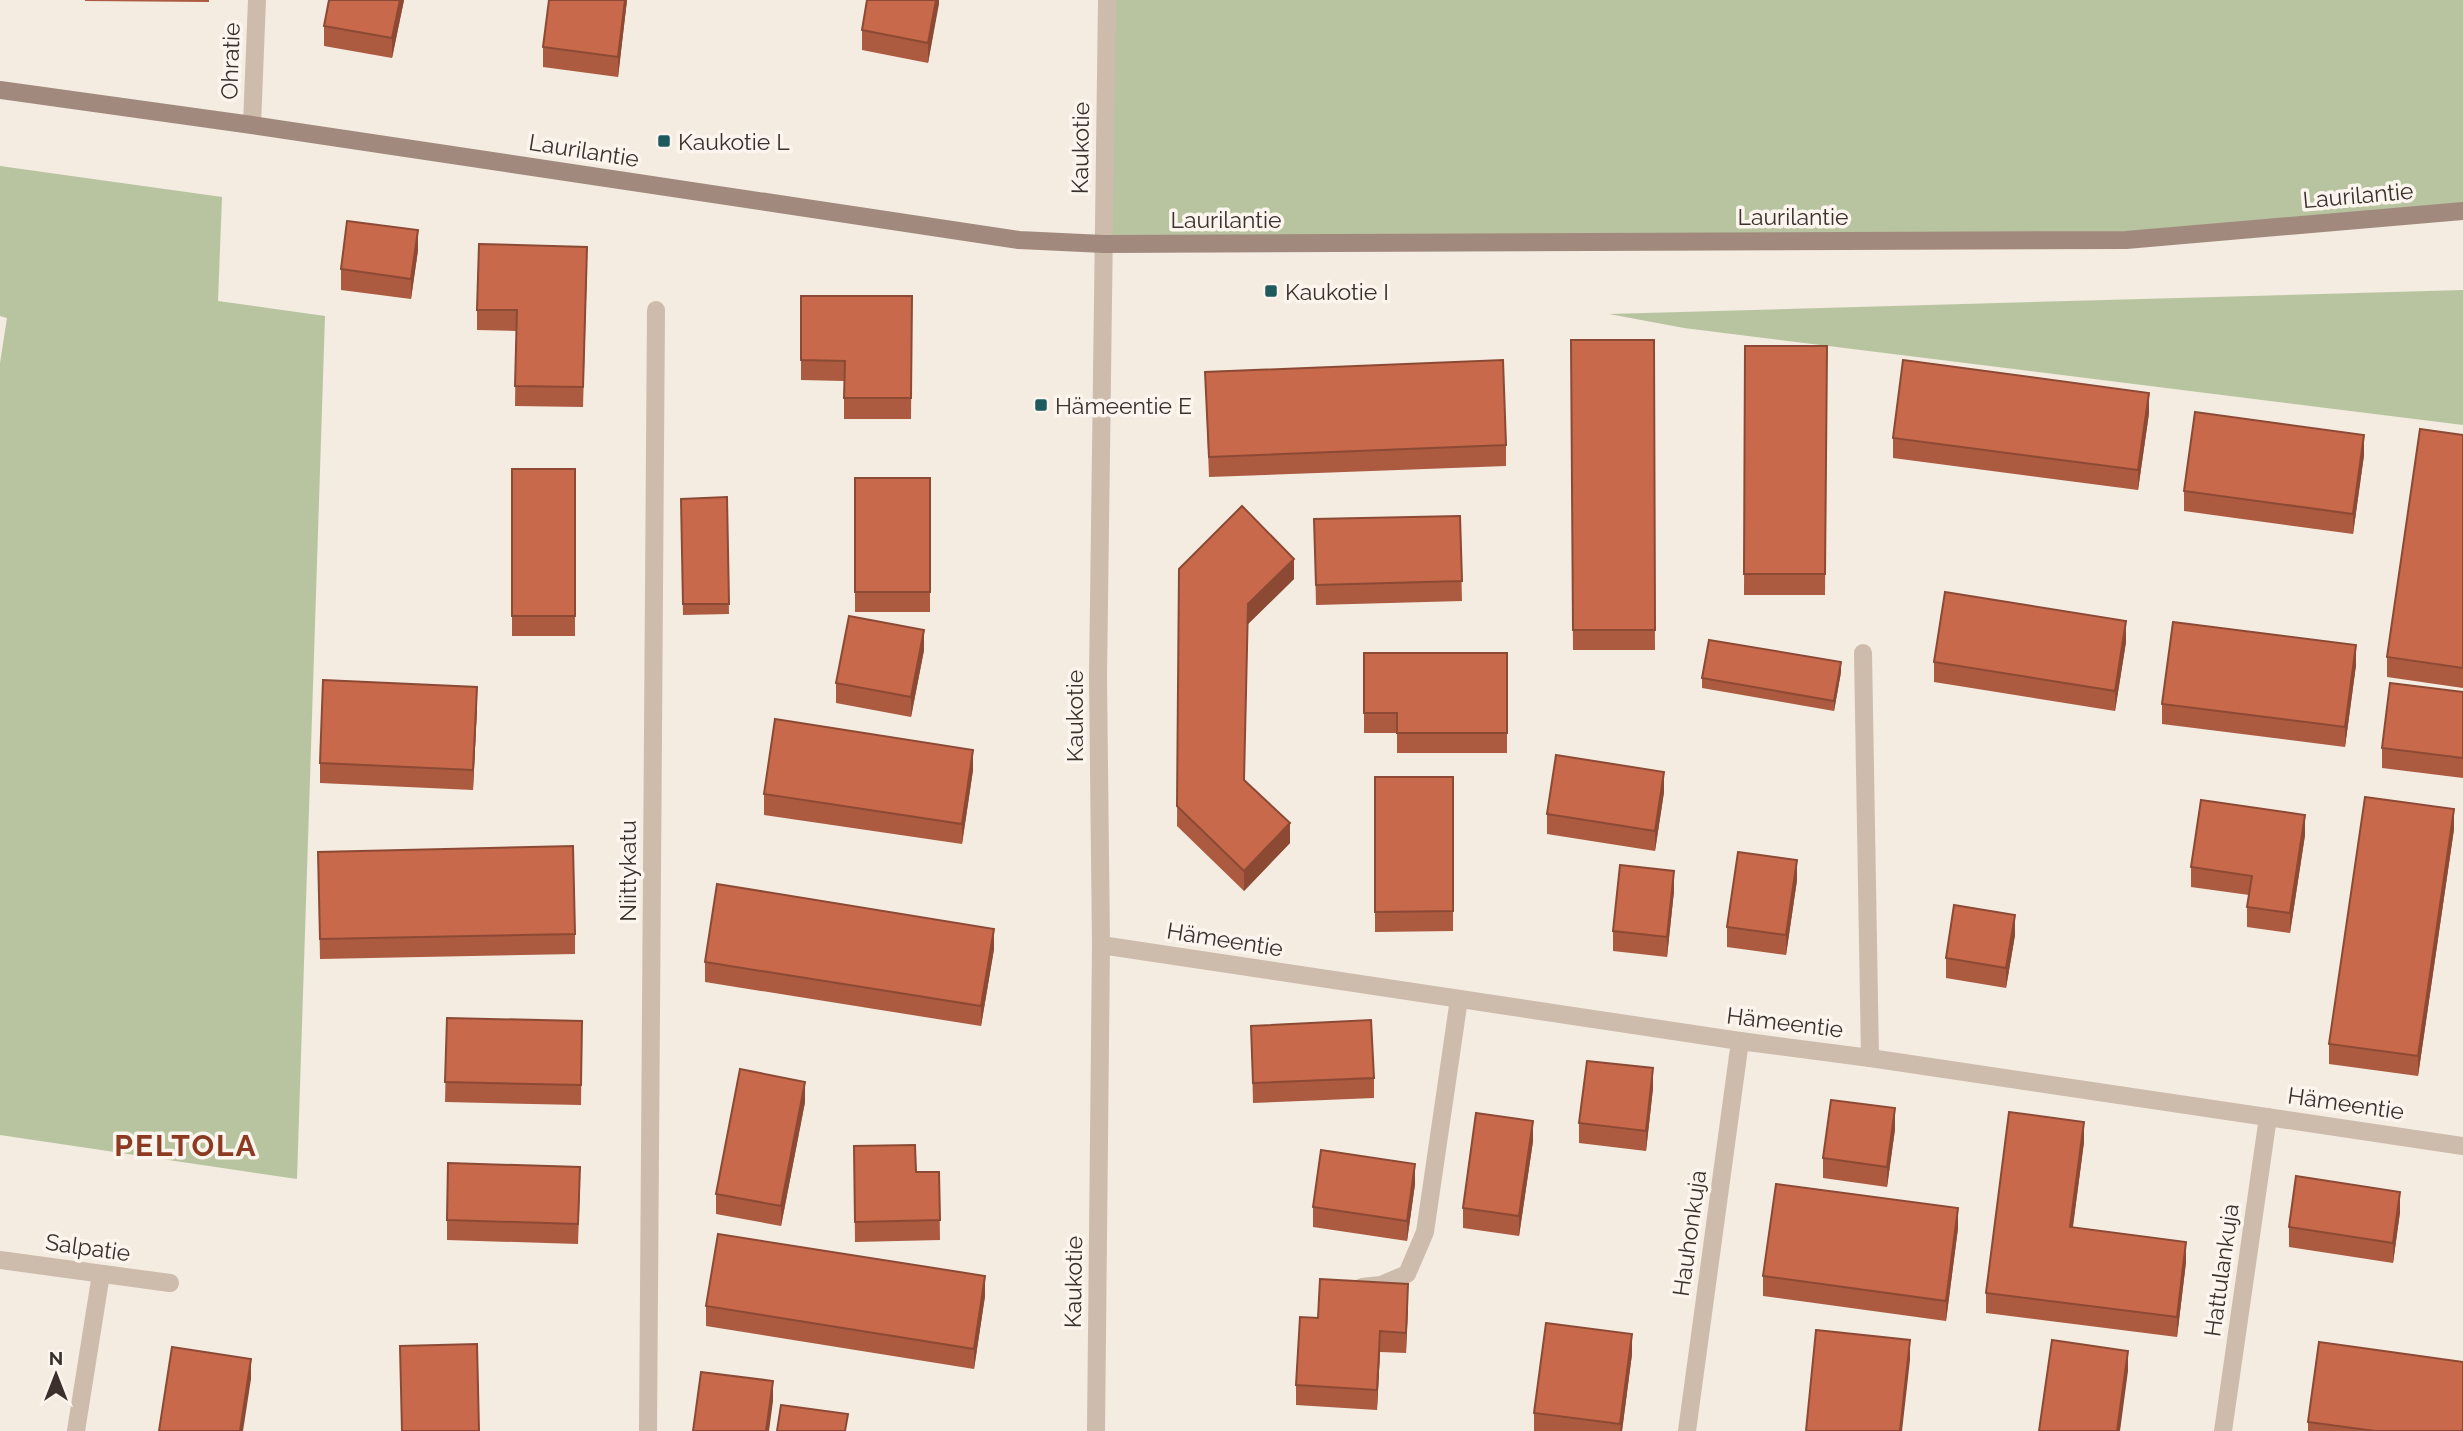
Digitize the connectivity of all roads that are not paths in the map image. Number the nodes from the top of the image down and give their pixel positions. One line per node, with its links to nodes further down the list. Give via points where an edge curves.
1 (257, 0): 4 (street, Ohratie)
2 (1107, 0): 6 (street, Kaukotie)
3 (0, 90): 4 (street, Laurilantie)
4 (251, 125): 6 (street, Laurilantie, via 1019,240)
5 (2463, 211): 6 (street, Laurilantie, via 2126,240)
6 (1104, 244): 9 (street, Kaukotie, via 1098,677)
7 (656, 310): 20 (street, Niittykatu)
8 (1863, 653): 12 (street)
9 (1101, 945): 10 (street, Hämeentie); 21 (street, Kaukotie)
10 (1459, 999): 11 (street, Hämeentie); 18 (street, via 1425,1232 1406,1274 1381,1285)
11 (1740, 1041): 12 (street, Hämeentie); 22 (street, Hauhonkuja)
12 (1870, 1058): 13 (street, Hämeentie)
13 (2268, 1116): 14 (street, Hämeentie); 23 (street, Hattulankuja)
14 (2463, 1146)
15 (0, 1260): 16 (street, Salpatie)
16 (101, 1274): 17 (street, Salpatie); 19 (street)
17 (170, 1283)
18 (1343, 1289)
19 (76, 1431)
20 (648, 1431)
21 (1096, 1431)
22 (1687, 1431)
23 (2223, 1431)

